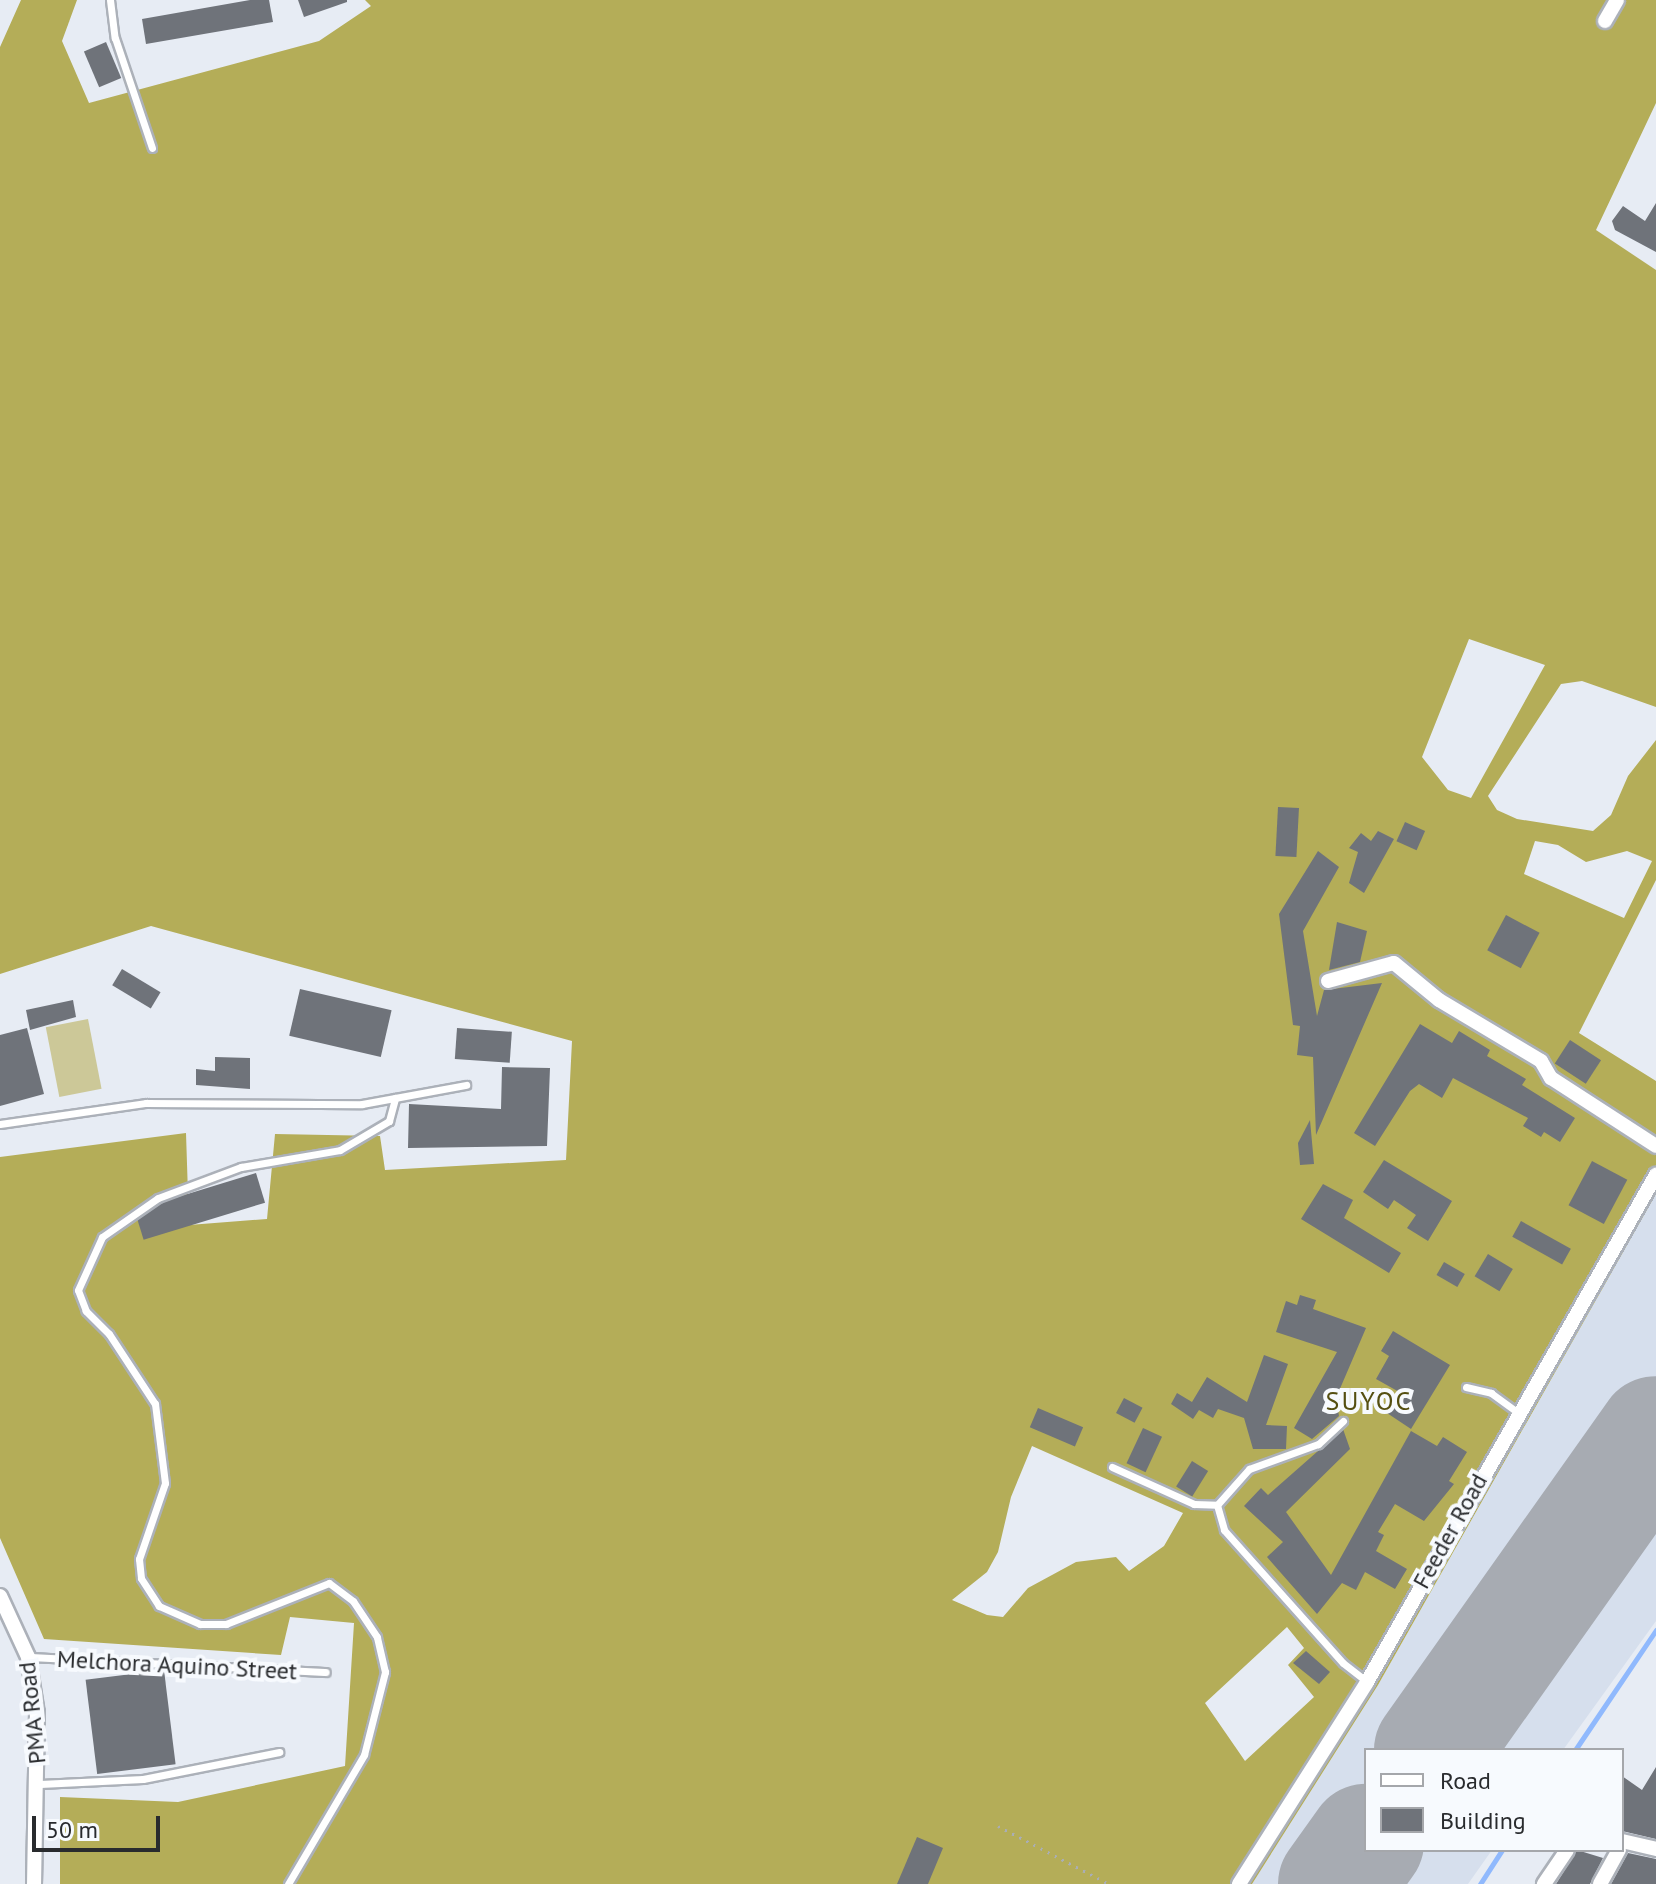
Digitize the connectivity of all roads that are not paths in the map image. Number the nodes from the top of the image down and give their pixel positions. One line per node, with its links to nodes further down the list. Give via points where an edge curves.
1 (110, 0): 4 (lane, via 115,38)
2 (1617, 0): 3 (street)
3 (1605, 21)
4 (152, 148)
5 (1328, 981): 9 (street, via 1394,963)
6 (466, 1085): 7 (lane)
7 (395, 1098): 8 (lane, via 362,1104 146,1103); 27 (lane, via 389,1121 340,1150 241,1167 158,1198 102,1237 78,1290 86,1311 109,1334 155,1404 165,1483 139,1559 141,1578 159,1606 200,1624 226,1624 329,1583 353,1601 377,1637 385,1672 364,1755)
8 (0, 1124)
9 (1656, 1146)
10 (1656, 1175): 12 (street, Feeder Road)
11 (1466, 1387): 12 (lane, via 1491,1393)
12 (1516, 1411): 19 (street, Feeder Road)
13 (1343, 1421): 15 (lane, via 1318,1444 1249,1469)
14 (1112, 1467): 15 (lane, via 1194,1504)
15 (1217, 1505): 19 (lane, via 1224,1530)
16 (0, 1596): 17 (street, PMA Road)
17 (28, 1657): 18 (lane, Melchora Aquino Street); 21 (street, PMA Road)
18 (326, 1672)
19 (1367, 1682): 28 (street, Feeder Road)
20 (279, 1752): 21 (lane, via 143,1779)
21 (40, 1784): 26 (street, PMA Road)
22 (1624, 1844): 23 (street)
23 (1656, 1849)
24 (1566, 1852): 29 (street)
25 (1618, 1852): 30 (street)
26 (34, 1884)
27 (288, 1884)
28 (1239, 1884)
29 (1544, 1884)
30 (1600, 1884)

